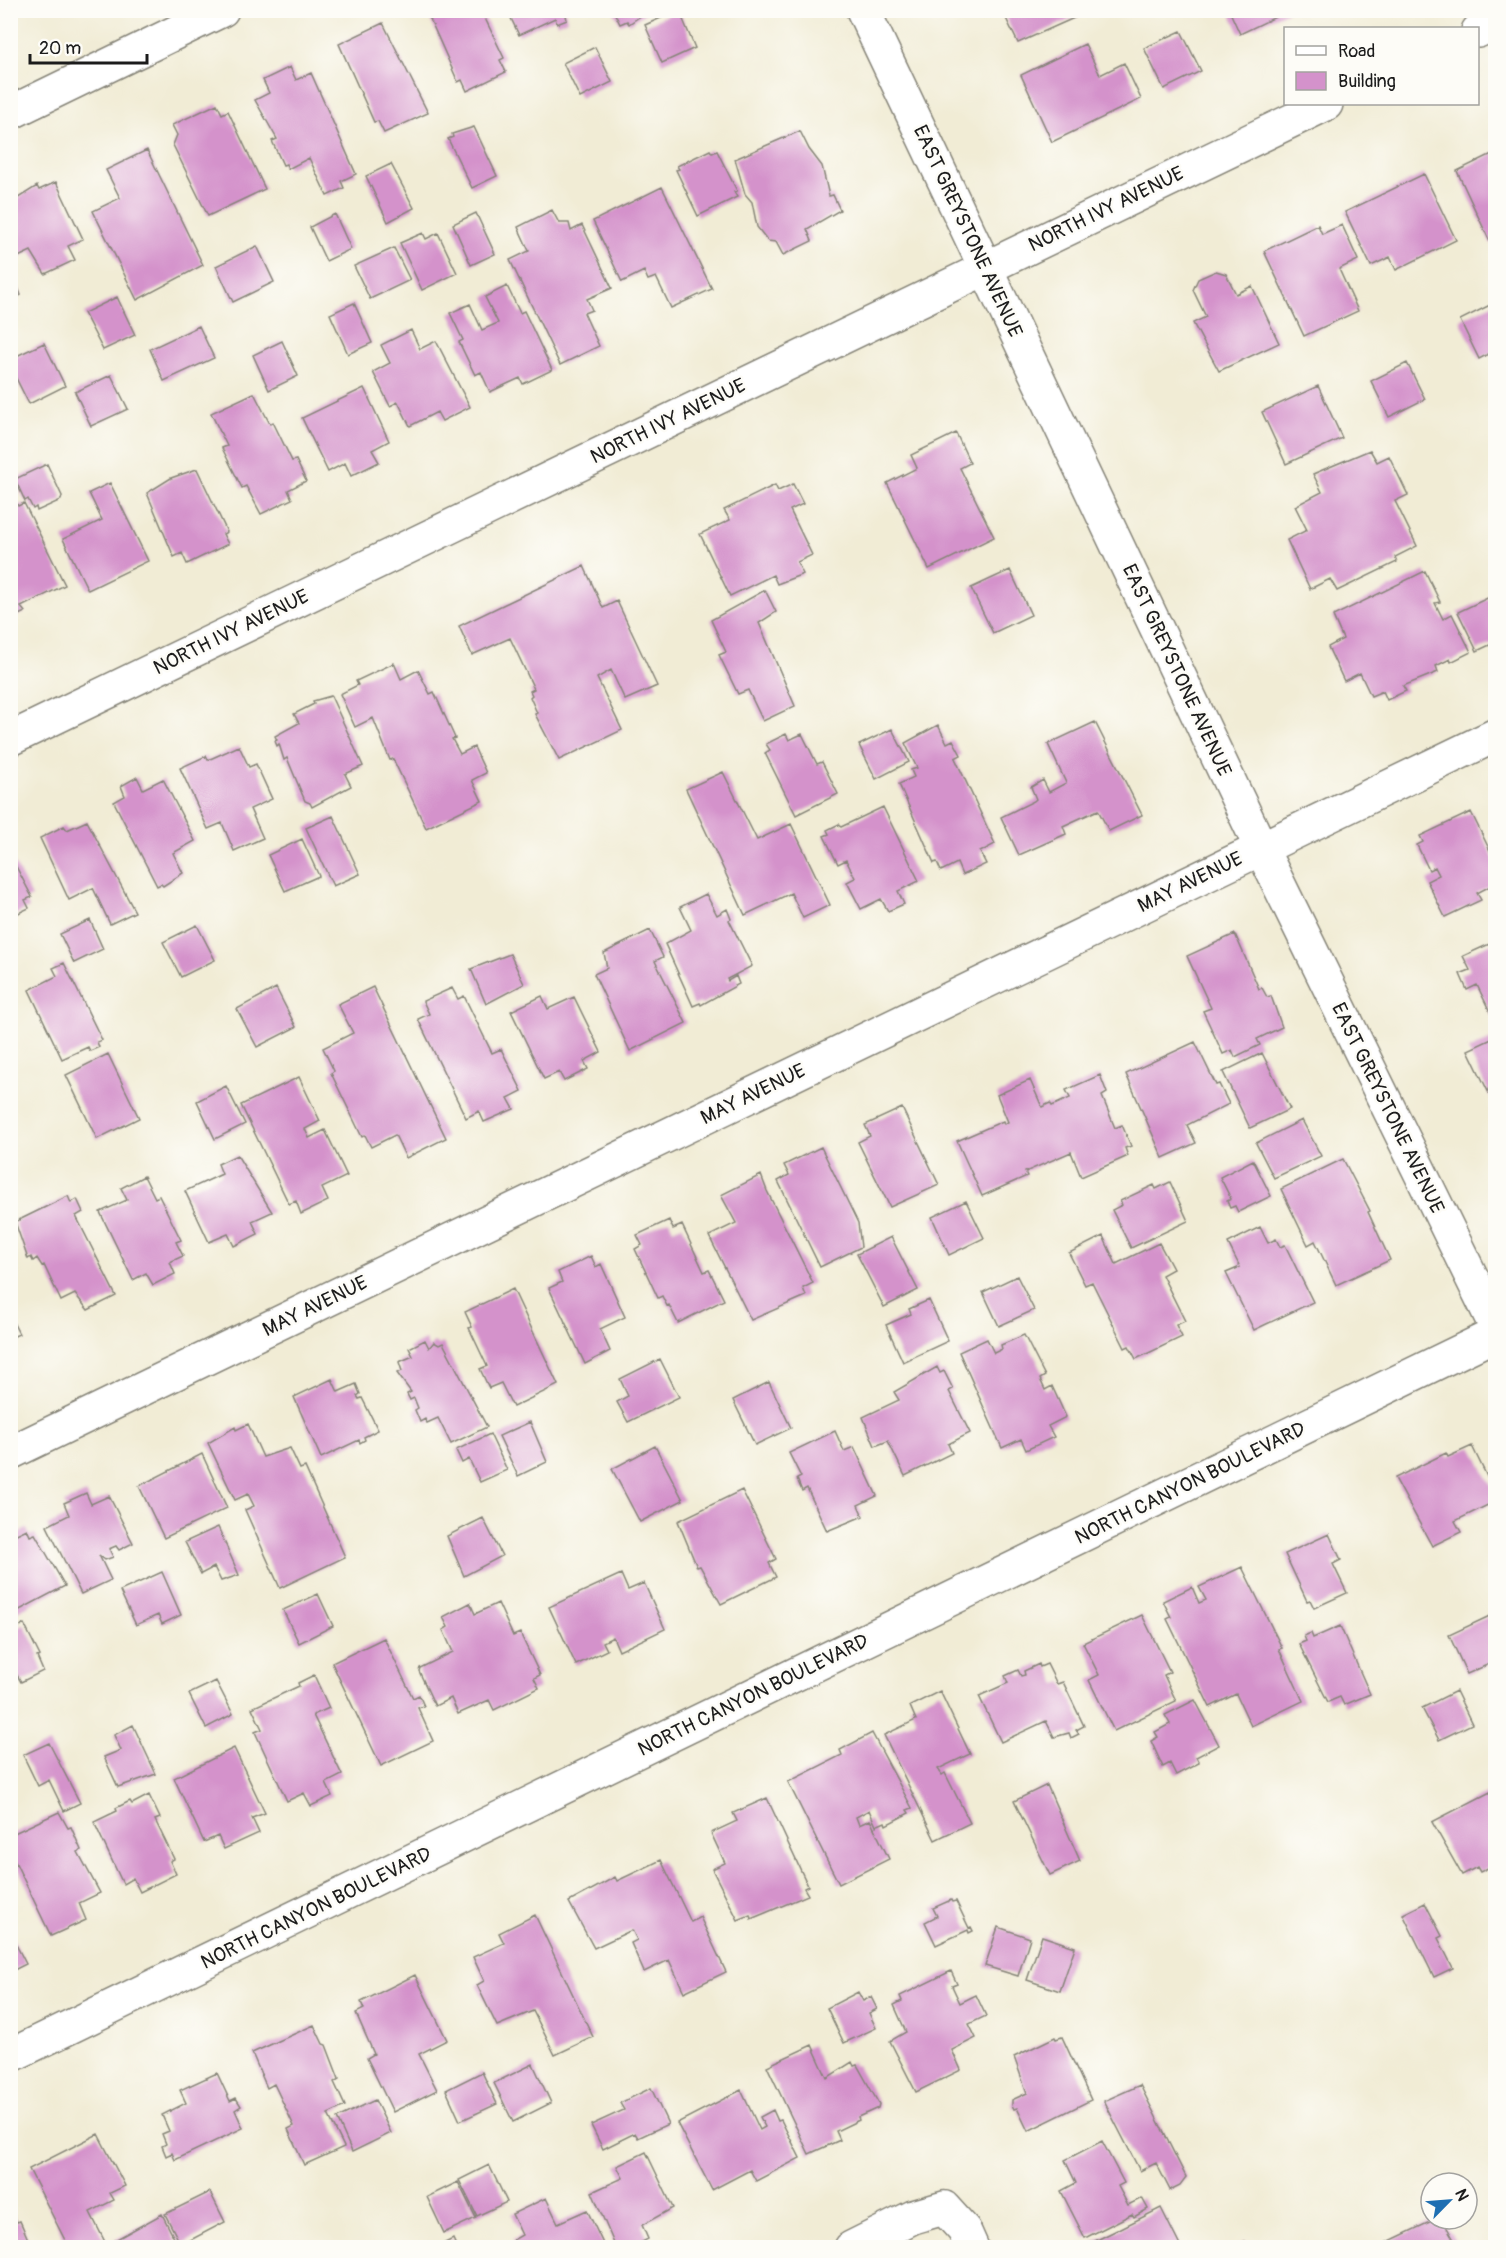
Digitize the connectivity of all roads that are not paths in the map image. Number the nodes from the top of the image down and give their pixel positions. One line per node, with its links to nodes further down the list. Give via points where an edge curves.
1 (222, 10): 6 (street)
2 (863, 10): 7 (street, EAST GREYSTONE AVENUE)
3 (1496, 22): 4 (street)
4 (1479, 30)
5 (1324, 105): 7 (street, NORTH IVY AVENUE)
6 (10, 113)
7 (986, 267): 9 (street, NORTH IVY AVENUE); 10 (street, EAST GREYSTONE AVENUE)
8 (1496, 735): 10 (street, MAY AVENUE)
9 (10, 739)
10 (1262, 848): 11 (street, EAST GREYSTONE AVENUE); 13 (street, MAY AVENUE)
11 (1496, 1327)
12 (1496, 1335): 14 (street, NORTH CANYON BOULEVARD)
13 (10, 1453)
14 (10, 2056)
15 (851, 2247): 16 (street, via 913,2217 944,2208 964,2230)
16 (972, 2247)

